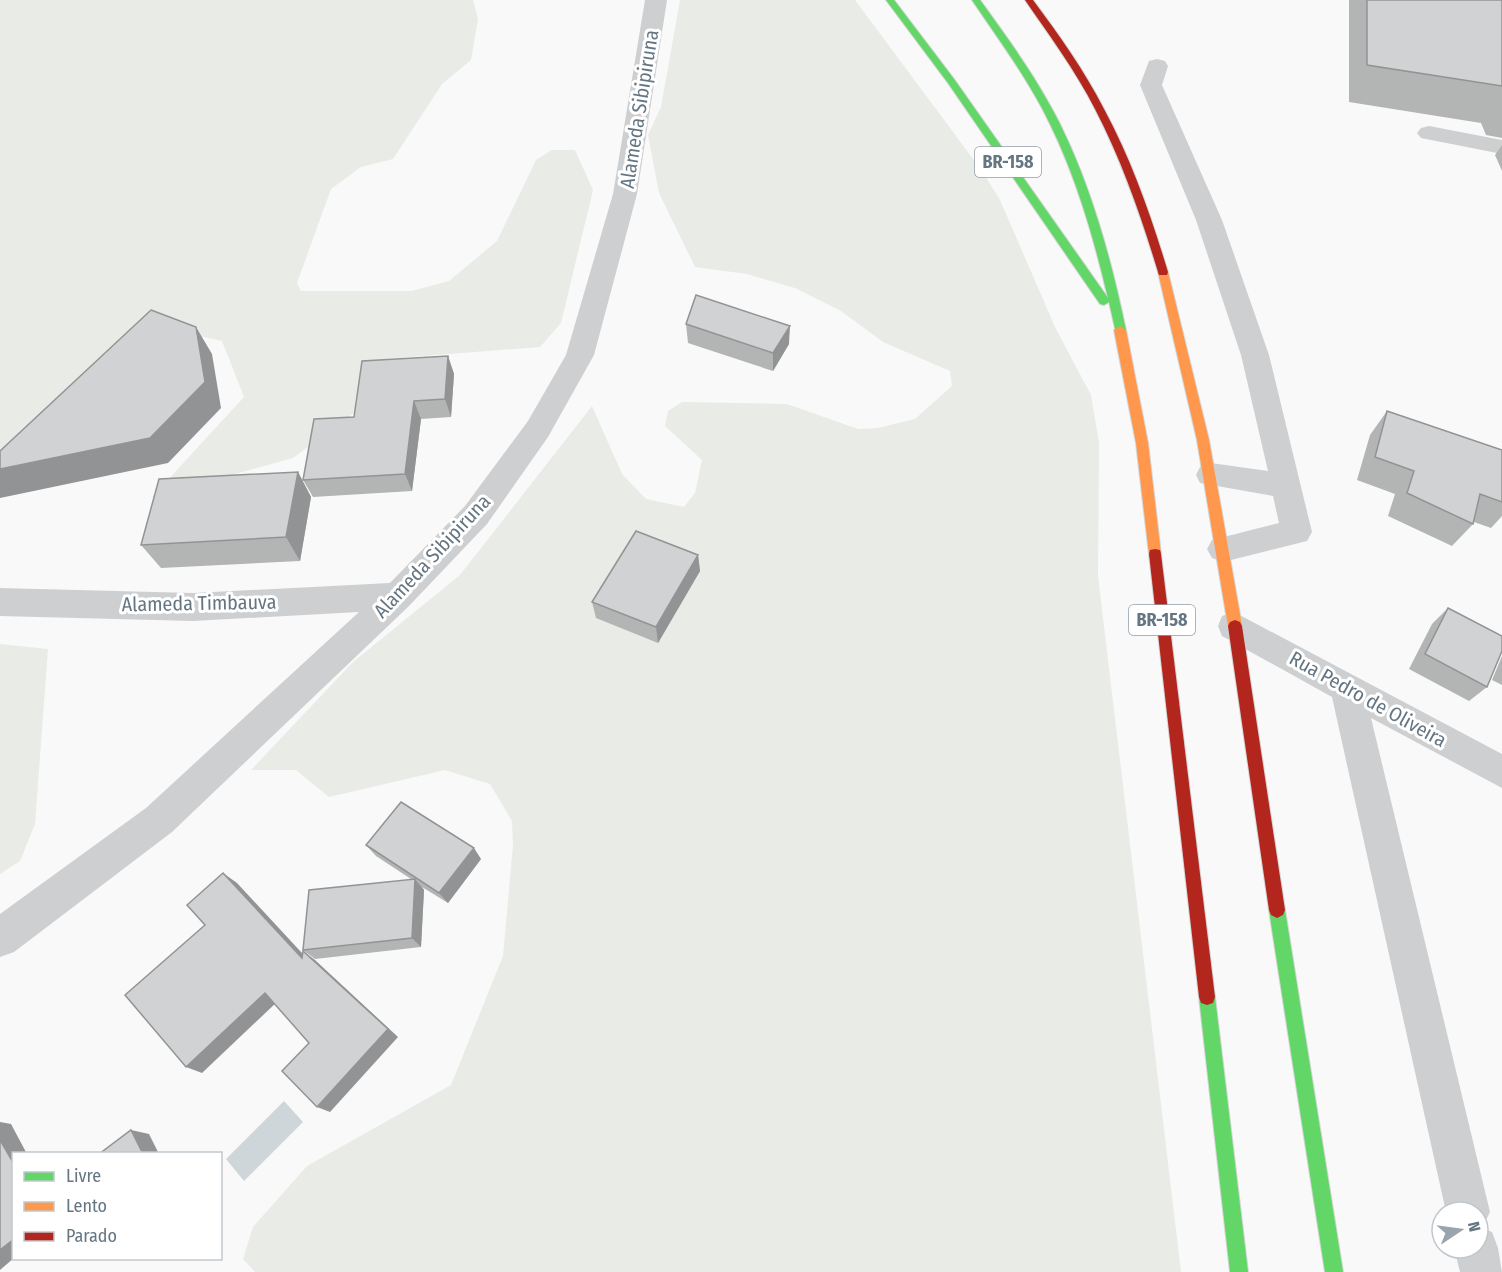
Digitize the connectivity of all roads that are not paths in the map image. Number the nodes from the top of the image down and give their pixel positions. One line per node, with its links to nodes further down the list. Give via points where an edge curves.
1 (656, 0): 12 (street, Alameda Sibipiruna, via 625,194 580,356 538,429 476,515)
2 (890, 0): 8 (highway, BR-158)
3 (976, 0): 8 (highway, BR-158, via 1017,59 1055,125 1086,200)
4 (1029, 0): 9 (highway, via 1106,122 1140,198 1182,336)
5 (1157, 66): 10 (street, via 1151,85 1209,220 1255,354)
6 (1430, 133): 7 (street)
7 (1502, 147)
8 (1118, 321): 19 (highway, BR-158, via 1142,443)
9 (1210, 475): 10 (street); 11 (highway)
10 (1286, 486): 11 (street, via 1296,532)
11 (1223, 549): 14 (highway)
12 (398, 596): 13 (street, Alameda Timbauva, via 193,607); 17 (street, Alameda Sibipiruna, via 159,820)
13 (0, 602)
14 (1234, 626): 15 (street, Rua Pedro de Oliveira); 20 (highway)
15 (1347, 687): 16 (street, Rua Pedro de Oliveira); 18 (street)
16 (1502, 772)
17 (0, 938)
18 (1465, 1200)
19 (1239, 1272)
20 (1334, 1272)

